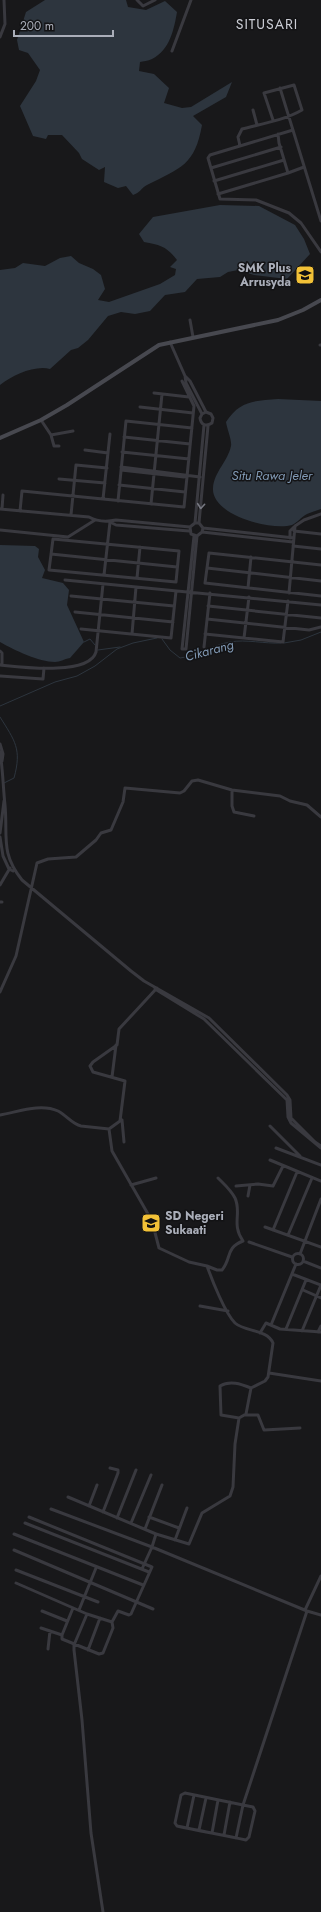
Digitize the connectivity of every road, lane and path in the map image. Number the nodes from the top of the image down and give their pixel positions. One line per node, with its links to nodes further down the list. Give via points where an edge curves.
1 (4, 0): 5 (street, via 5,24)
2 (137, 0): 3 (street, via 143,6)
3 (155, 0)
4 (191, 0): 6 (street)
5 (0, 37)
6 (172, 51)
7 (280, 88): 9 (street); 9 (street, via 292,84 296,86 302,108); 10 (street, via 264,93)
8 (253, 110): 11 (street)
9 (288, 115): 10 (street); 12 (street)
10 (273, 120): 11 (street)
11 (258, 125): 14 (street, via 240,131)
12 (293, 130): 13 (street); 17 (street)
13 (278, 134): 14 (street); 15 (street)
14 (240, 146): 18 (street, via 208,156)
15 (280, 147): 16 (street); 18 (street)
16 (284, 160): 19 (street); 20 (street)
17 (304, 167): 19 (street); 22 (street)
18 (211, 168): 20 (street)
19 (288, 173): 21 (street)
20 (214, 181): 21 (street)
21 (218, 194): 23 (street, via 221,200 260,201 293,215)
22 (321, 221)
23 (321, 252)
24 (321, 300): 26 (street, via 278,320)
25 (190, 320): 26 (street)
26 (193, 337): 27 (street)
27 (170, 342): 28 (street); 38 (street, via 149,350 89,392)
28 (185, 376): 35 (street); 37 (street)
29 (182, 381): 32 (street)
30 (154, 393): 31 (street)
31 (162, 394): 32 (street); 34 (street)
32 (189, 397): 36 (street, via 194,406)
33 (140, 407): 34 (street)
34 (160, 409): 36 (street); 39 (street)
35 (206, 412): 37 (street); 40 (street, via 213,418 212,423)
36 (193, 413): 41 (street)
37 (202, 414): 40 (street, via 200,422)
38 (41, 420): 44 (street); 46 (street)
39 (159, 424): 41 (street); 45 (street, via 126,421); 47 (street)
40 (206, 425): 59 (street); 60 (street)
41 (192, 428): 48 (street)
42 (73, 431): 44 (street)
43 (110, 434): 51 (street)
44 (51, 435): 49 (street, via 54,446)
45 (124, 437): 47 (street); 52 (street)
46 (0, 438)
47 (157, 440): 48 (street); 53 (street)
48 (190, 444): 54 (street)
49 (59, 446)
50 (85, 450): 51 (street)
51 (108, 452): 55 (street)
52 (122, 452): 53 (street); 56 (street)
53 (156, 456): 54 (street); 57 (street)
54 (189, 459): 58 (street)
55 (106, 468): 62 (street, via 76,465); 63 (street)
56 (121, 468): 57 (street); 64 (street)
57 (154, 472): 58 (street); 65 (street)
58 (187, 475): 59 (street); 66 (street)
59 (199, 477): 60 (street); 78 (street)
60 (203, 477): 80 (street, one-way to 80)
61 (59, 479): 62 (street)
62 (75, 480): 63 (street); 68 (street)
63 (105, 483): 69 (street)
64 (119, 485): 65 (street); 70 (street)
65 (153, 489): 66 (street); 71 (street)
66 (186, 492): 71 (street, via 184,507)
67 (3, 495): 72 (street)
68 (73, 496): 69 (street); 73 (street, via 22,491); 75 (street)
69 (103, 499): 70 (street)
70 (118, 501): 71 (street)
71 (151, 504)
72 (1, 509): 73 (street)
73 (20, 511): 75 (street)
74 (321, 514): 81 (street)
75 (71, 515): 76 (street)
76 (95, 520): 77 (street); 85 (street, via 68,537)
77 (110, 522): 79 (street, via 116,520); 82 (street, via 116,525); 95 (street)
78 (195, 523): 80 (street); 84 (street)
79 (153, 524): 82 (street); 84 (street)
80 (199, 524): 83 (street)
81 (295, 526): 86 (street); 93 (street, via 290,531)
82 (152, 528): 84 (street)
83 (203, 528): 87 (street); 88 (street)
84 (190, 529): 90 (street)
85 (0, 530)
86 (294, 531): 89 (street); 93 (street)
87 (202, 532): 90 (street); 91 (street)
88 (247, 533): 91 (street); 92 (street)
89 (321, 534)
90 (195, 536): 117 (street)
91 (247, 537): 94 (street)
92 (282, 537): 93 (street); 94 (street)
93 (292, 538): 96 (street)
94 (282, 541): 96 (street)
95 (107, 544): 97 (street); 99 (street, via 53,539); 101 (street)
96 (293, 544): 98 (street); 102 (street)
97 (140, 547): 103 (street); 105 (street, via 179,551)
98 (321, 550)
99 (51, 554): 101 (street); 108 (street, via 50,570)
100 (251, 558): 102 (street); 106 (street, via 209,553); 107 (street)
101 (105, 560): 103 (street); 108 (street)
102 (291, 562): 104 (street); 109 (street)
103 (138, 563): 105 (street); 110 (street)
104 (321, 565)
105 (178, 567): 110 (street, via 176,582)
106 (207, 568): 107 (street); 115 (street, via 206,583)
107 (250, 573): 109 (street); 115 (street)
108 (104, 575): 110 (street)
109 (290, 577): 112 (street); 118 (street)
110 (137, 578)
111 (65, 580): 113 (street)
112 (321, 581)
113 (103, 584): 114 (street); 123 (street)
114 (136, 587): 116 (street); 125 (street)
115 (248, 588): 118 (street)
116 (176, 591): 117 (street); 127 (street)
117 (190, 592): 119 (street); 146 (street)
118 (289, 592): 121 (street)
119 (210, 593): 122 (street); 128 (street)
120 (71, 596): 123 (street)
121 (321, 596)
122 (248, 597): 124 (street); 129 (street)
123 (102, 599): 125 (street); 131 (street)
124 (288, 601): 126 (street); 132 (street)
125 (135, 602): 127 (street); 133 (street)
126 (321, 604)
127 (174, 606): 136 (street)
128 (208, 606): 129 (street); 135 (street)
129 (247, 610): 132 (street); 137 (street)
130 (76, 612): 131 (street)
131 (100, 614): 133 (street); 141 (street)
132 (286, 615): 134 (street); 139 (street)
133 (133, 618): 136 (street); 142 (street)
134 (321, 618)
135 (207, 619): 137 (street); 143 (street)
136 (173, 622): 142 (street, via 171,638)
137 (246, 624): 139 (street); 144 (street)
138 (321, 627): 139 (street, via 309,630)
139 (285, 628): 144 (street, via 283,642)
140 (81, 629): 141 (street)
141 (98, 630): 142 (street); 149 (street, via 96,652 91,661)
142 (132, 634)
143 (205, 634): 144 (street); 145 (street)
144 (244, 638)
145 (204, 647)
146 (184, 649)
147 (0, 651): 148 (street)
148 (1, 665): 149 (street)
149 (44, 668): 150 (street, via 43,679)
150 (0, 676)
151 (0, 744): 153 (street)
152 (0, 752): 153 (street)
153 (2, 761): 155 (street)
154 (232, 790): 156 (street, via 234,812); 157 (street, via 280,796 307,805); 162 (street, via 198,780 192,781 180,793 126,788 111,830 101,833 76,857 48,859 37,863)
155 (4, 801): 158 (street); 160 (street, via 3,839)
156 (254, 816)
157 (321, 817)
158 (0, 833)
159 (0, 837): 160 (street, via 3,856)
160 (11, 869): 161 (street); 162 (street)
161 (0, 885)
162 (32, 888): 163 (street); 164 (street, via 16,956)
163 (156, 989): 165 (street, via 119,1029); 172 (street, via 198,1012 285,1099 291,1122)
164 (0, 992)
165 (117, 1045): 166 (street); 166 (street, via 90,1066 93,1072)
166 (112, 1077): 168 (street, via 125,1080)
167 (0, 1115): 170 (street, via 25,1109 48,1108 59,1111 77,1125)
168 (121, 1118): 170 (street); 171 (street)
169 (270, 1126): 174 (street)
170 (108, 1128): 183 (street, via 112,1151)
171 (124, 1142)
172 (321, 1147)
173 (276, 1148): 174 (street)
174 (304, 1158): 176 (street)
175 (270, 1160): 177 (street)
176 (321, 1165)
177 (283, 1166): 178 (street); 184 (street, via 275,1185)
178 (297, 1172): 181 (street); 189 (street)
179 (156, 1178): 183 (street)
180 (218, 1178): 199 (street, via 235,1197 238,1216 236,1228 243,1241 231,1248 222,1270)
181 (312, 1178): 182 (street); 190 (street)
182 (321, 1181)
183 (131, 1185): 199 (street, via 152,1221 159,1248 189,1262)
184 (250, 1185): 185 (street); 186 (street)
185 (236, 1186)
186 (248, 1196)
187 (321, 1199): 191 (street)
188 (265, 1227): 189 (street)
189 (273, 1230): 190 (street)
190 (288, 1235): 191 (street)
191 (304, 1241): 194 (street); 195 (street)
192 (321, 1241): 194 (street)
193 (249, 1242): 196 (street)
194 (320, 1247)
195 (300, 1254): 196 (street); 197 (street)
196 (292, 1257): 198 (street)
197 (303, 1261): 198 (street); 200 (street)
198 (296, 1264): 201 (street)
199 (207, 1266): 208 (street)
200 (321, 1268)
201 (292, 1274): 202 (street); 209 (street)
202 (306, 1280): 203 (street); 204 (street)
203 (321, 1285): 205 (street)
204 (303, 1290): 205 (street); 211 (street)
205 (316, 1296): 206 (street); 212 (street)
206 (321, 1298)
207 (200, 1306): 208 (street)
208 (228, 1311): 214 (street, via 236,1324)
209 (270, 1325): 211 (street); 214 (street, via 265,1324)
210 (321, 1326): 213 (street)
211 (286, 1329): 212 (street)
212 (302, 1331): 213 (street)
213 (320, 1332)
214 (260, 1333): 215 (street, via 273,1343)
215 (269, 1373): 216 (street); 217 (street, via 265,1381)
216 (321, 1381)
217 (251, 1388): 218 (street); 219 (street, via 238,1383 220,1386 221,1415)
218 (245, 1415): 219 (street); 220 (street, via 258,1415 264,1430)
219 (239, 1418): 240 (street, via 230,1496 202,1512 189,1544)
220 (300, 1428)
221 (110, 1468): 230 (street, via 118,1470 118,1473)
222 (136, 1470): 233 (street)
223 (151, 1475): 235 (street)
224 (97, 1485): 227 (street)
225 (162, 1486): 231 (street)
226 (68, 1497): 227 (street)
227 (89, 1506): 230 (street)
228 (187, 1508): 237 (street)
229 (51, 1509): 241 (street)
230 (103, 1512): 233 (street)
231 (149, 1517): 236 (street); 237 (street)
232 (29, 1518): 243 (street)
233 (117, 1518): 235 (street)
234 (26, 1523): 245 (street)
235 (131, 1523): 236 (street)
236 (145, 1528): 239 (street)
237 (179, 1528): 240 (street)
238 (14, 1534): 244 (street)
239 (156, 1534): 240 (street); 241 (street)
240 (175, 1540)
241 (152, 1547): 243 (street); 258 (street)
242 (14, 1550): 249 (street)
243 (145, 1563): 245 (street); 247 (street, via 152,1567)
244 (96, 1568): 249 (street); 251 (street)
245 (142, 1569): 247 (street)
246 (16, 1570): 252 (street)
247 (148, 1572): 251 (street)
248 (321, 1576): 258 (street)
249 (90, 1581): 252 (street); 254 (street)
250 (16, 1583): 255 (street)
251 (143, 1585): 254 (street)
252 (84, 1597): 253 (street); 257 (street)
253 (98, 1602)
254 (136, 1602): 256 (street); 264 (street, via 129,1616 118,1611)
255 (73, 1608): 257 (street); 263 (street)
256 (153, 1609)
257 (80, 1610): 260 (street)
258 (306, 1610): 261 (street); 275 (street)
259 (42, 1611): 263 (street)
260 (87, 1614): 262 (street); 268 (street)
261 (321, 1615)
262 (100, 1618): 264 (street); 270 (street)
263 (67, 1621): 267 (street)
264 (112, 1622): 270 (street, via 113,1628 103,1653)
265 (41, 1628): 266 (street)
266 (50, 1631): 267 (street); 269 (street)
267 (62, 1635): 268 (street, via 62,1639)
268 (74, 1645): 270 (street); 281 (street, via 92,1839)
269 (48, 1649)
270 (88, 1650)
271 (194, 1795): 272 (street); 276 (street); 276 (street, via 182,1794 180,1802 176,1825)
272 (206, 1798): 273 (street); 277 (street)
273 (218, 1800): 274 (street); 278 (street)
274 (230, 1802): 275 (street); 279 (street)
275 (243, 1805): 280 (street); 280 (street, via 255,1809 249,1838)
276 (187, 1828): 277 (street)
277 (199, 1830): 278 (street)
278 (212, 1833): 279 (street)
279 (224, 1835): 280 (street)
280 (236, 1838)
281 (104, 1912)

